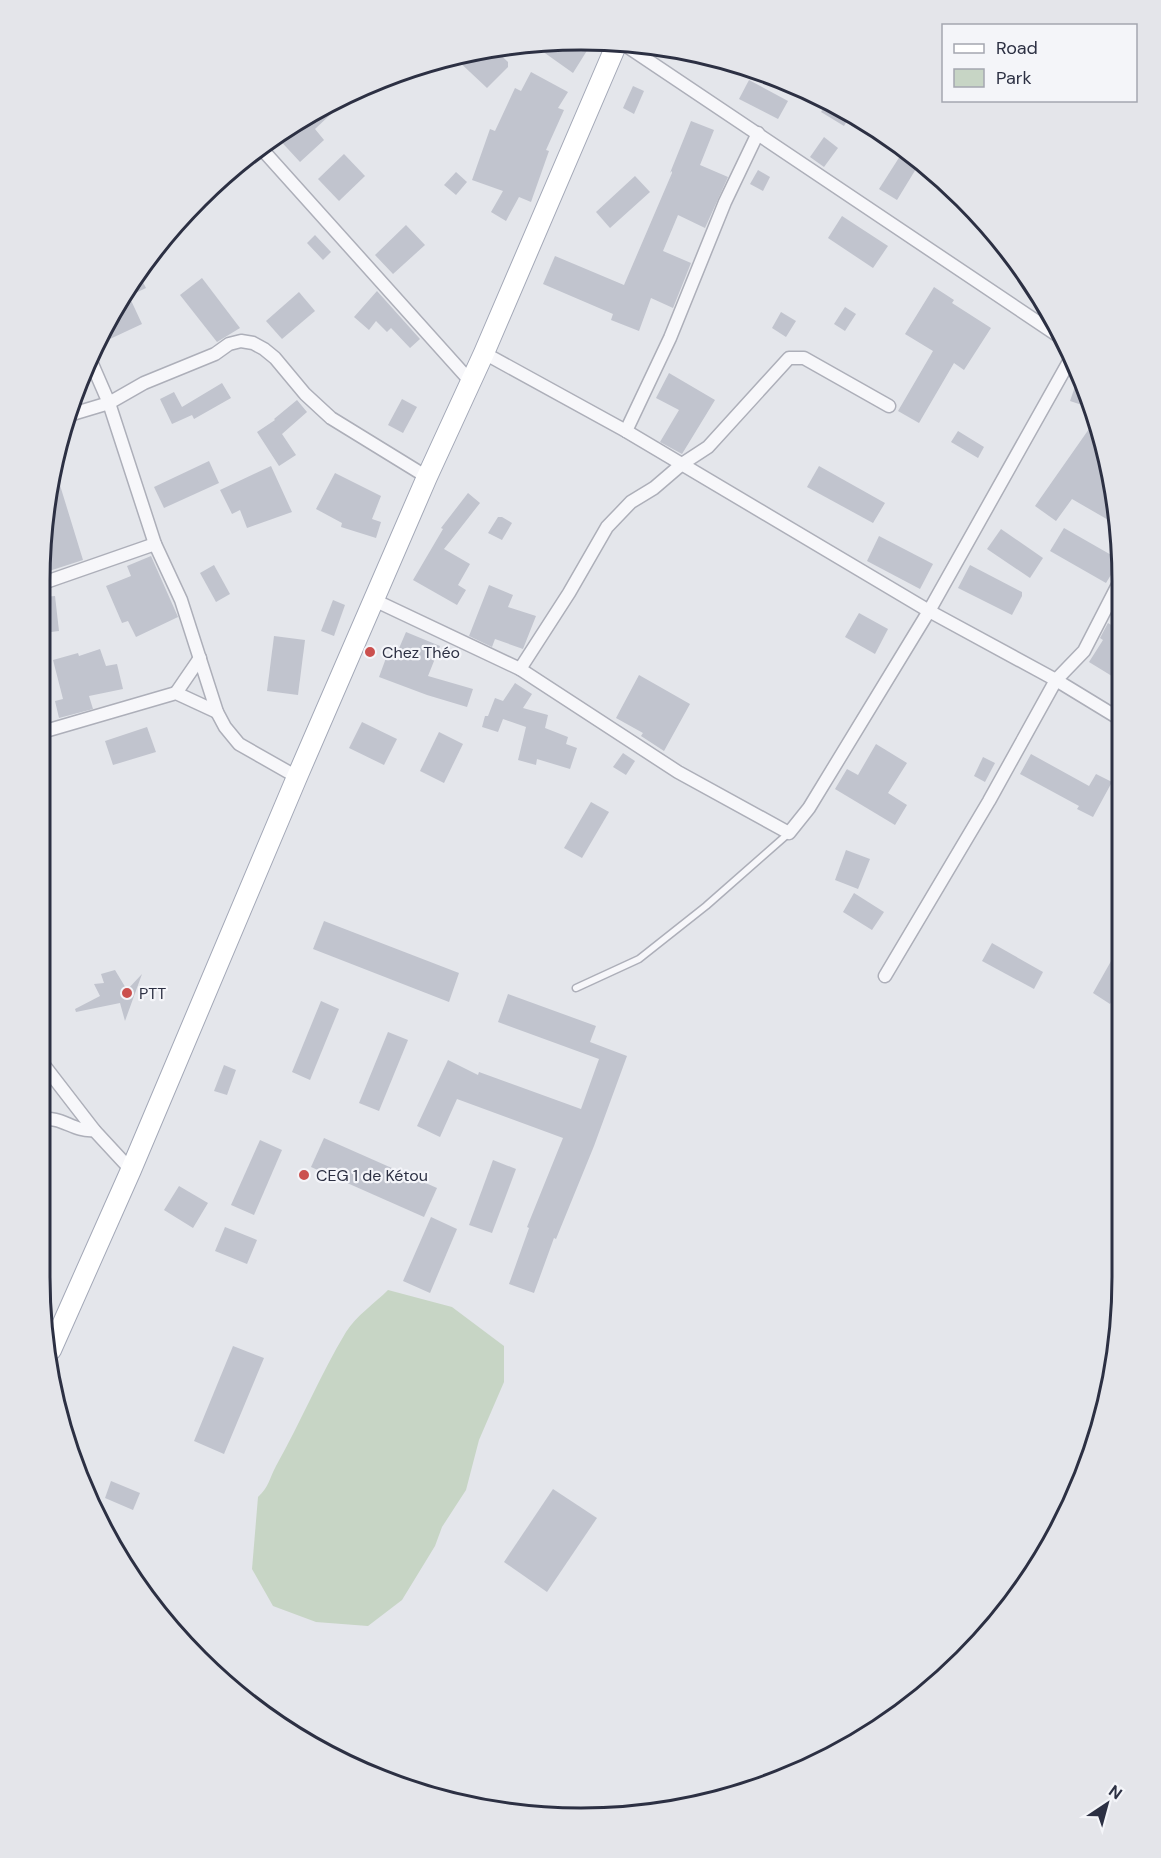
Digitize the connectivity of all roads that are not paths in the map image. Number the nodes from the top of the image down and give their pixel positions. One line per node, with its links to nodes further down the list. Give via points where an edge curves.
1 (615, 51): 6 (main road)
2 (637, 53): 3 (street)
3 (758, 134): 5 (street); 13 (street)
4 (265, 153): 9 (street)
5 (1047, 329)
6 (484, 353): 9 (main road); 13 (street)
7 (1066, 366): 20 (street)
8 (94, 369): 10 (street)
9 (471, 382): 15 (main road)
10 (108, 403): 12 (street); 15 (street, via 229,344 253,343 275,358 304,394 331,418); 16 (street)
11 (889, 406): 14 (street, via 804,358 789,358 708,447)
12 (77, 412)
13 (627, 431): 14 (street)
14 (682, 464): 20 (street); 22 (street, via 631,502 607,526)
15 (427, 477): 19 (main road)
16 (155, 544): 17 (street); 21 (street, via 181,600)
17 (50, 581)
18 (1112, 596): 23 (street, via 1083,651)
19 (374, 600): 22 (street); 28 (main road)
20 (929, 611): 23 (street); 29 (street, via 809,808)
21 (200, 658): 24 (street); 25 (street)
22 (520, 669): 29 (street, via 678,772)
23 (1056, 680): 26 (street); 30 (street)
24 (176, 693): 25 (street); 27 (street)
25 (217, 712): 28 (street, via 239,744)
26 (1112, 714)
27 (50, 730)
28 (297, 777): 35 (main road)
29 (789, 833): 31 (lane, via 639,959)
30 (885, 976)
31 (576, 988)
32 (50, 1073): 34 (street)
33 (50, 1118): 34 (street, via 82,1131)
34 (94, 1130): 35 (street)
35 (131, 1170): 36 (main road)
36 (54, 1344)

